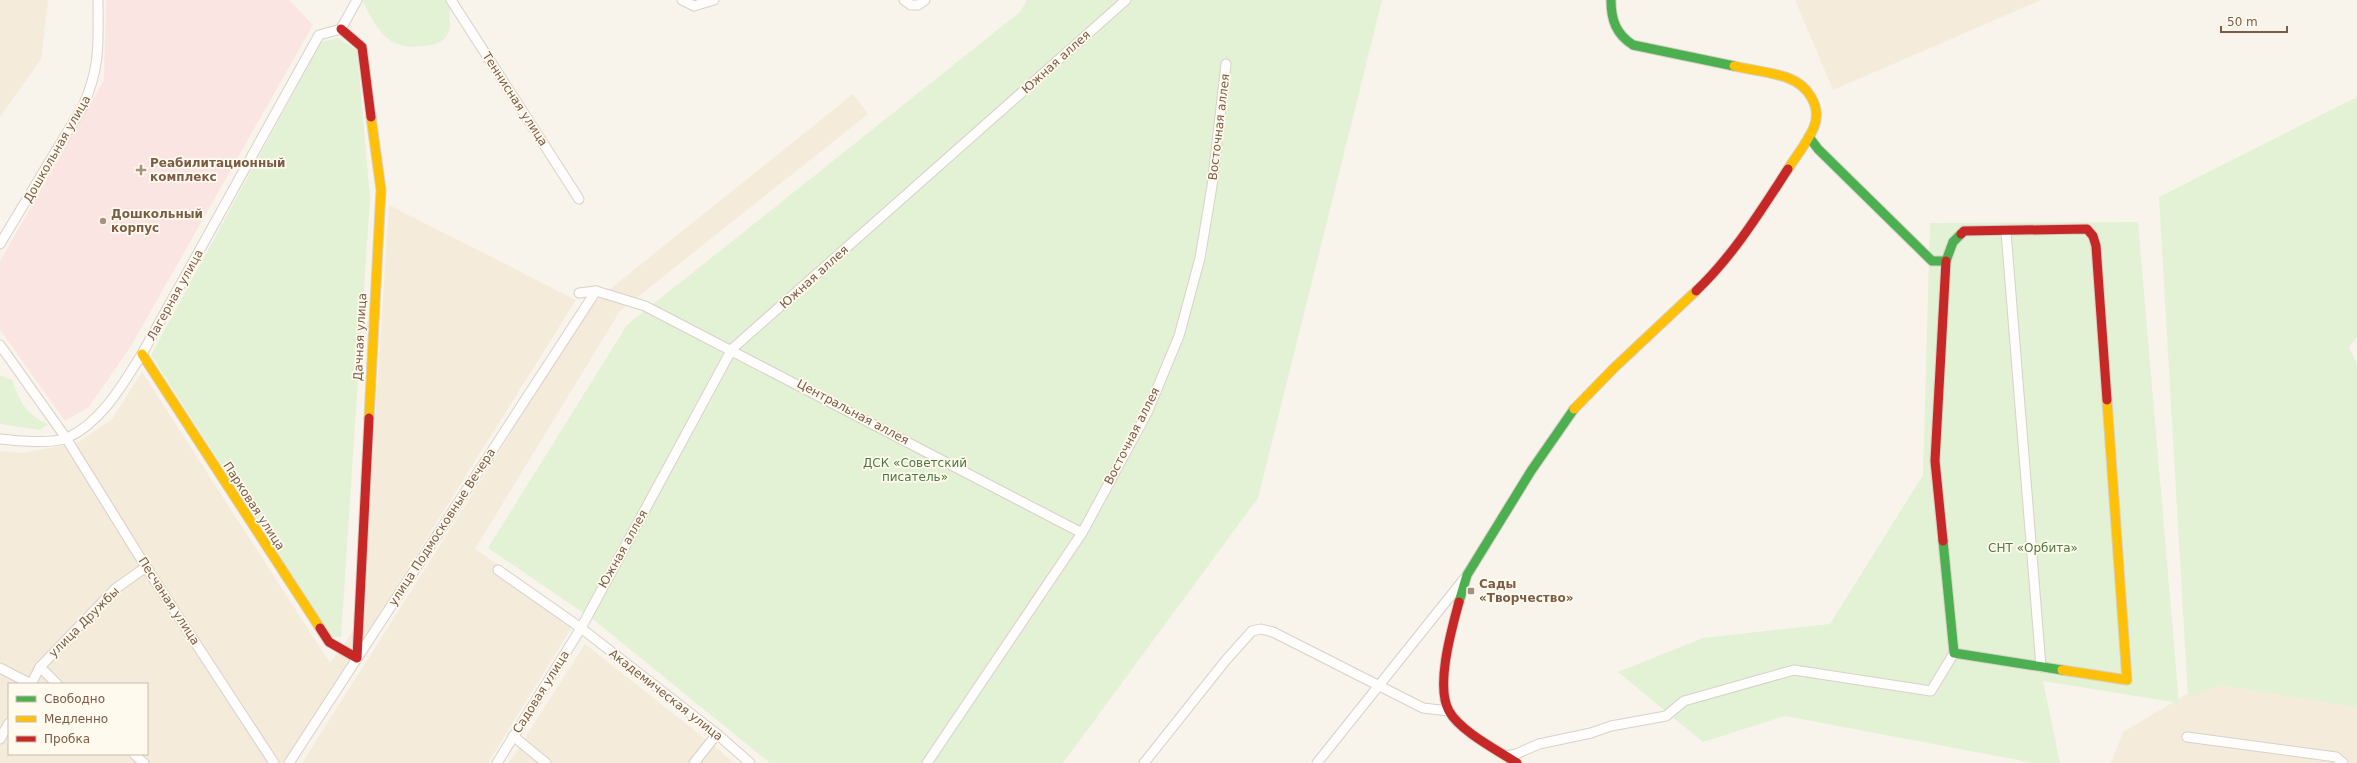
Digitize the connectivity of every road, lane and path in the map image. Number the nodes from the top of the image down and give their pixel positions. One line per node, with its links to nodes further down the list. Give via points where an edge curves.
1 (98, 0): 15 (street, Дошкольная улица, via 98,55 94,82 84,106)
2 (357, 0): 10 (street)
3 (450, 0): 13 (street, Теннисная улица)
4 (682, 0): 5 (street, via 694,6)
5 (714, 0)
6 (904, 0): 7 (street, via 911,6)
7 (926, 0)
8 (1126, 0): 20 (street, Южная аллея)
9 (1611, 0): 12 (street, via 1613,27 1633,45 1789,78 1802,86 1809,91 1817,113 1815,128)
10 (341, 29): 21 (street, Лагерная улица, via 319,35); 30 (street, Дачная улица, via 362,47 381,190)
11 (1226, 64): 24 (street, Восточная аллея, via 1212,186 1200,258 1179,336 1147,412)
12 (1809, 137): 16 (street, via 1818,149 1932,261); 27 (street, via 1741,240 1715,273 1614,368 1571,413)
13 (579, 199)
14 (2006, 232): 16 (street, via 1964,231 1953,242); 32 (street); 32 (street, via 2086,229 2093,236 2096,246 2127,680)
15 (0, 244)
16 (1946, 261): 29 (street, via 1935,461)
17 (596, 291): 18 (street); 20 (street, Центральная аллея, via 645,306); 30 (street, улица Подмосковные Вечера)
18 (579, 293)
19 (0, 345): 22 (street)
20 (732, 349): 24 (street, Центральная аллея); 28 (street, Южная аллея)
21 (142, 354): 22 (street, Лагерная улица, via 118,393 91,422); 30 (street, Парковая улица, via 329,642)
22 (66, 438): 23 (street, Лагерная улица, via 27,442); 25 (street, Песчаная улица)
23 (0, 439)
24 (1082, 533): 53 (street, Восточная аллея)
25 (146, 567): 31 (street, улица Дружбы, via 115,589); 47 (street, Песчаная улица)
26 (498, 570): 28 (street, Академическая улица)
27 (1467, 575): 37 (street); 38 (street, via 1451,630 1444,697)
28 (583, 624): 40 (street, Академическая улица); 41 (street, Садовая улица)
29 (1954, 653): 32 (street); 45 (street, via 1931,691 1794,670 1684,701 1666,716 1611,726 1539,744)
30 (357, 658): 48 (street, улица Подмосковные Вечера)
31 (40, 667): 35 (street, улица Дружбы); 36 (street)
32 (2041, 667)
33 (0, 668): 34 (street)
34 (29, 683)
35 (32, 683)
36 (57, 683)
37 (1379, 686): 38 (street, via 1423,708); 54 (street, via 1273,632 1261,629 1252,631); 55 (street)
38 (1449, 711): 45 (street, via 1462,726)
39 (8, 725): 43 (street)
40 (718, 734): 51 (street); 52 (street, Академическая улица)
41 (513, 736): 49 (street, Садовая улица); 50 (street)
42 (2187, 737): 57 (street, via 2336,757)
43 (0, 739)
44 (135, 755): 46 (street)
45 (1506, 756): 56 (street)
46 (144, 763)
47 (274, 763)
48 (289, 763)
49 (497, 763)
50 (546, 763)
51 (694, 763)
52 (750, 763)
53 (927, 763)
54 (1144, 763)
55 (1316, 763)
56 (1517, 763)
57 (2343, 763)

